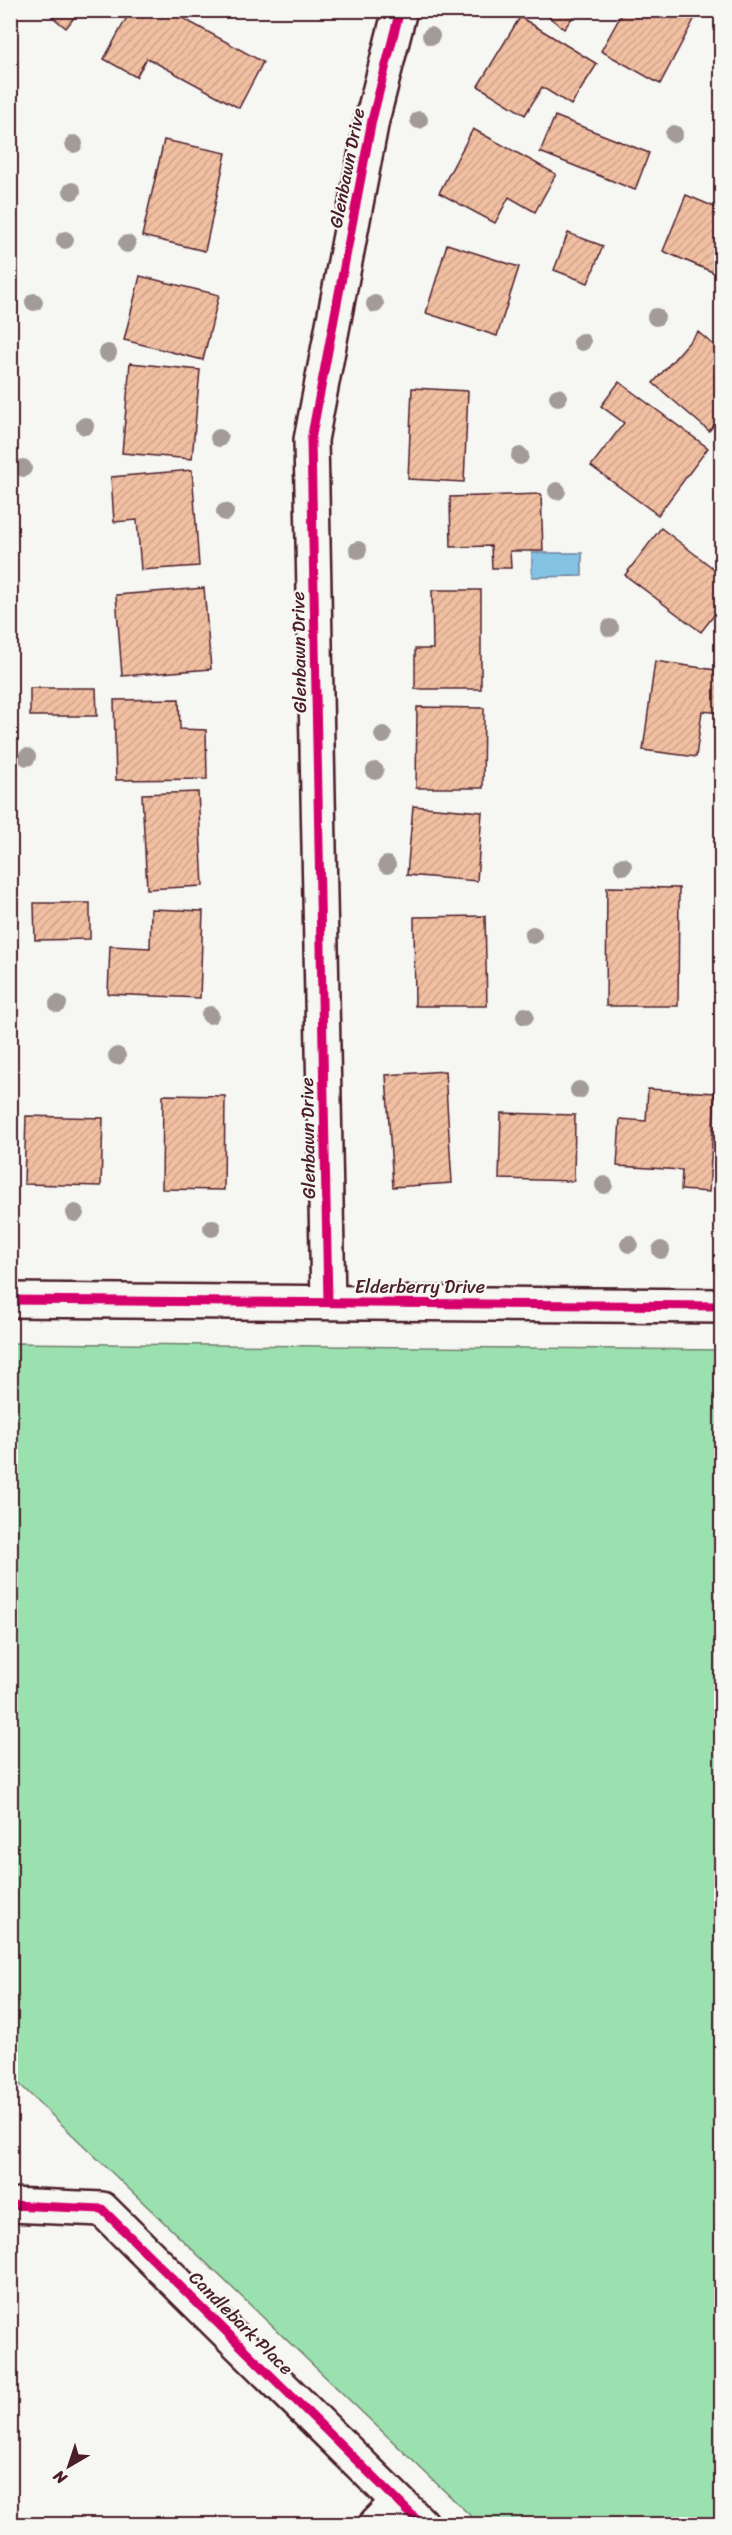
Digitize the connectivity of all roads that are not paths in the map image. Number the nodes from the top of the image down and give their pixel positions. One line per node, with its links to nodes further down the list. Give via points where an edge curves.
1 (400, 10): 3 (street, Glenbawn Drive, via 372,120 311,440)
2 (10, 1300): 3 (street, Elderberry Drive)
3 (328, 1302): 4 (street, Elderberry Drive)
4 (722, 1306)
5 (10, 2205): 6 (street, Candlebark Place, via 102,2209)
6 (387, 2513): 7 (street, Candlebark Place)
7 (421, 2524)

